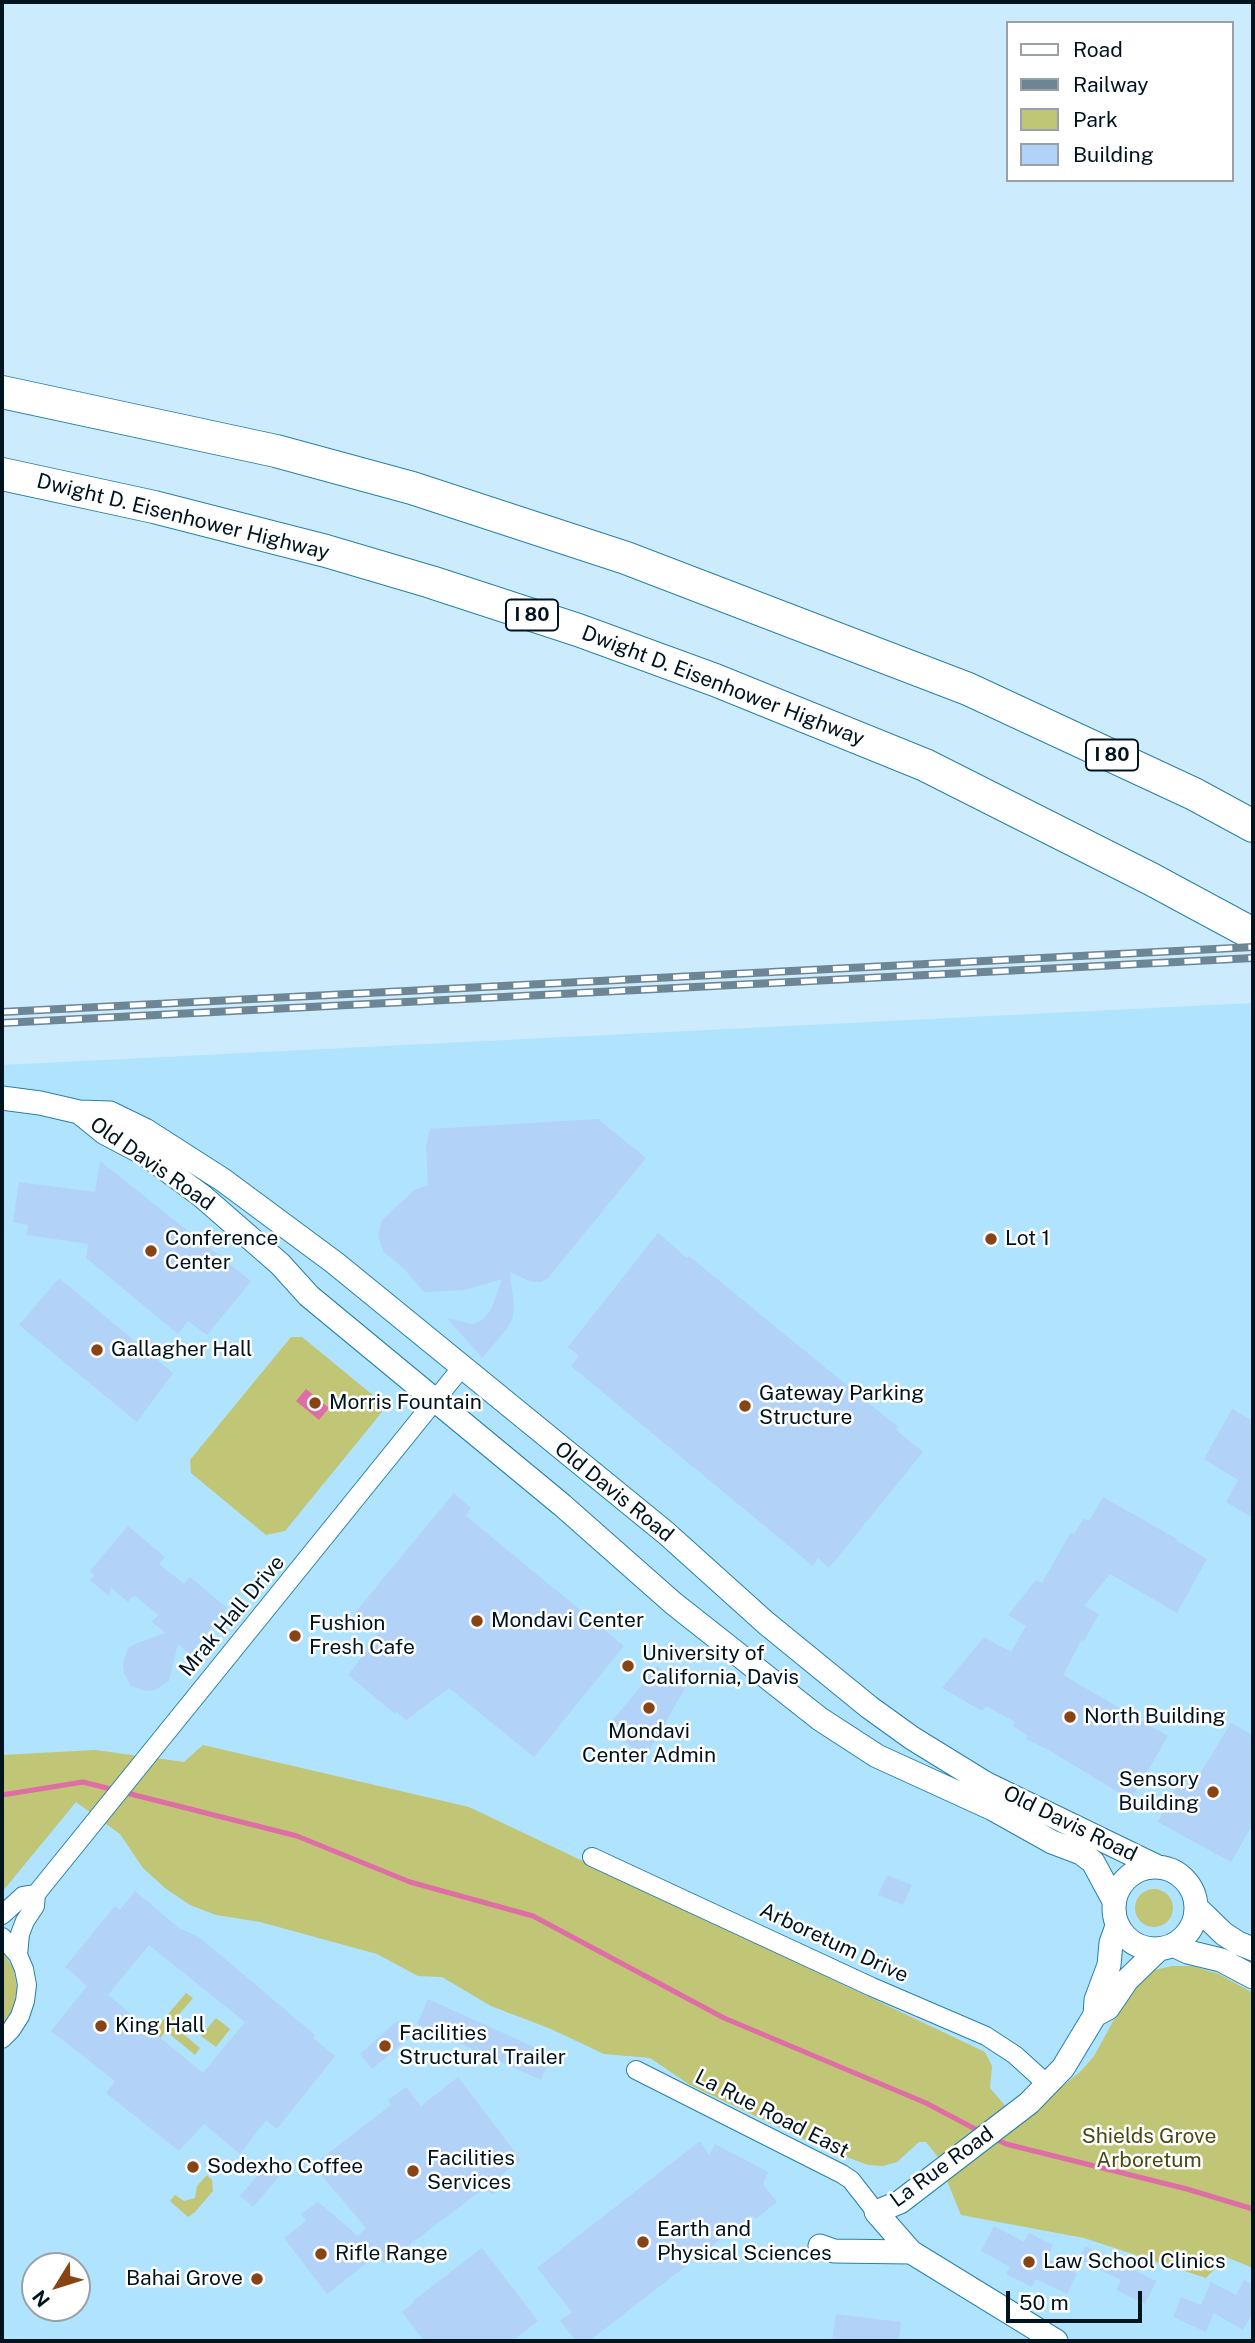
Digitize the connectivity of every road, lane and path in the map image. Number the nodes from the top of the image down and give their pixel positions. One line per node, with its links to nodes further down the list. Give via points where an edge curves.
1 (2, 392): 3 (highway, I 80, via 276,451 412,488 626,558 968,689)
2 (2, 474): 4 (highway, Dwight D. Eisenhower Highway / I 80, via 326,551 431,582 715,680 925,765)
3 (1253, 826)
4 (1253, 934)
5 (2, 1098): 6 (street, Old Davis Road)
6 (79, 1112): 7 (street, Old Davis Road, via 110,1113 223,1180); 8 (street, Old Davis Road, via 202,1196 280,1264 309,1296)
7 (462, 1367): 8 (street, Mrak Hall Drive); 10 (street, Old Davis Road, via 666,1533 766,1623 912,1738 985,1783)
8 (436, 1401): 11 (street, Mrak Hall Drive); 12 (street, Old Davis Road, via 673,1603 820,1719 877,1756 1081,1853 1093,1862)
9 (592, 1857): 24 (street, Arboretum Drive, via 986,2036)
10 (1156, 1866): 12 (street, via 1133,1872 1117,1890); 13 (street, via 1188,1884)
11 (36, 1894): 14 (street, Mrak Hall Drive, via 23,1896); 19 (street, Mrak Hall Drive, via 35,1906 20,1934)
12 (1114, 1901): 15 (street)
13 (1196, 1907): 17 (street, via 1190,1930); 18 (street, via 1224,1934)
14 (2, 1915)
15 (1117, 1926): 17 (street, via 1134,1944 1146,1949); 21 (street, La Rue Road)
16 (2, 1937): 19 (street)
17 (1166, 1947): 20 (street, via 1221,1961); 21 (street, La Rue Road, via 1127,1980 1108,2008)
18 (1253, 1949)
19 (18, 1955): 22 (street, via 27,1985 25,2001 12,2030)
20 (1253, 1977)
21 (1095, 2015): 24 (street, La Rue Road, via 1063,2068)
22 (2, 2039)
23 (636, 2070): 25 (street, La Rue Road East, via 842,2174)
24 (1047, 2084): 25 (street, La Rue Road, via 1029,2104 900,2202)
25 (876, 2212): 27 (street, La Rue Road)
26 (820, 2246): 27 (street, via 834,2251)
27 (911, 2252): 28 (street, La Rue Road)
28 (1056, 2341)

